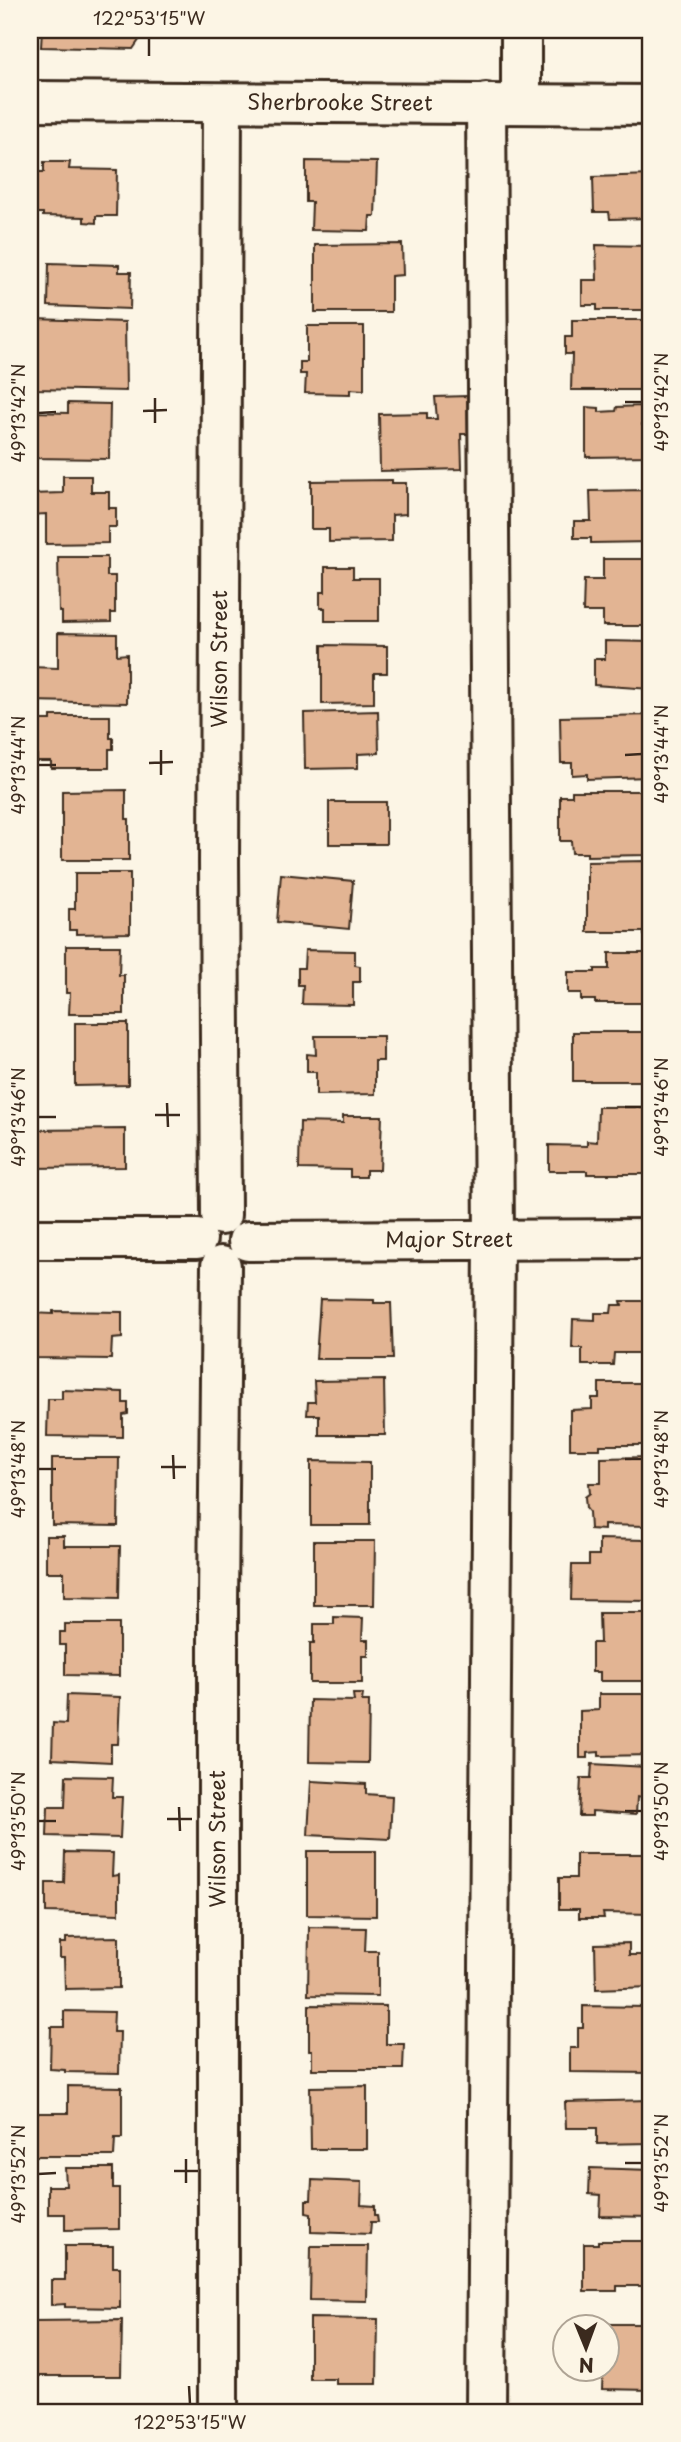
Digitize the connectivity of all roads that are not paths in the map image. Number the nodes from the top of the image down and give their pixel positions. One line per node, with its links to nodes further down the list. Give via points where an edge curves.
1 (521, 30): 4 (street)
2 (30, 101): 3 (street, Sherbrooke Street)
3 (222, 103): 4 (street, Sherbrooke Street); 9 (street, Wilson Street)
4 (504, 103): 5 (street, Sherbrooke Street); 6 (street)
5 (651, 105)
6 (494, 1238): 8 (street, Major Street); 9 (street, Major Street); 11 (street)
7 (30, 1239): 9 (street, Major Street)
8 (651, 1239)
9 (222, 1240): 10 (street, Wilson Street)
10 (218, 2412)
11 (485, 2412)

